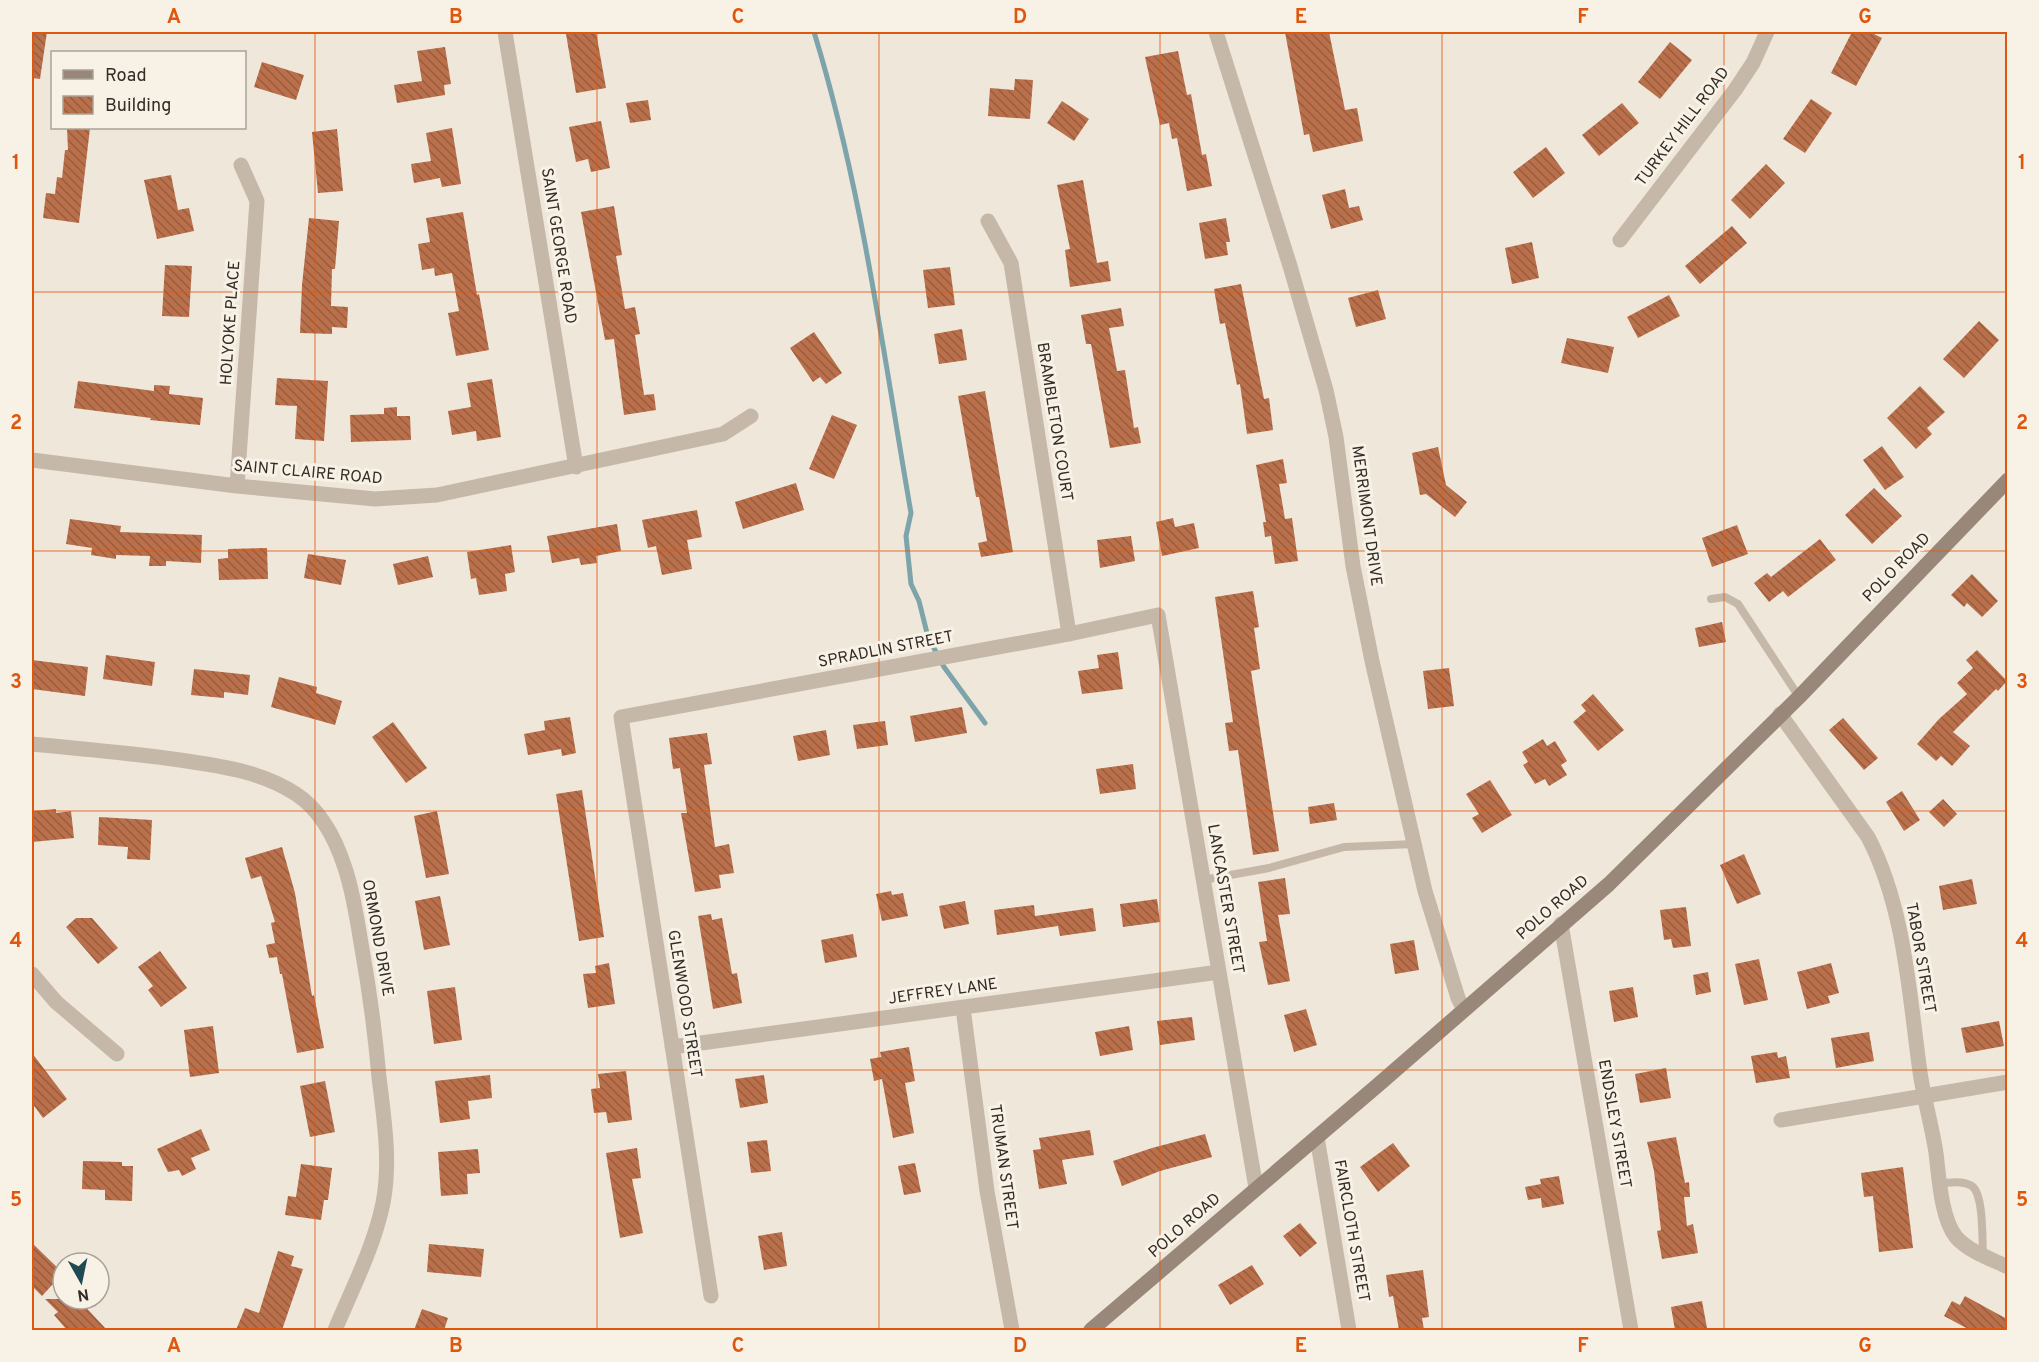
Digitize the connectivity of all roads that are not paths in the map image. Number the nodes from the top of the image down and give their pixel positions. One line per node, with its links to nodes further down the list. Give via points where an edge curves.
1 (505, 32): 9 (street, SAINT GEORGE ROAD)
2 (1216, 32): 19 (street, MERRIMONT DRIVE, via 1326,390 1353,566)
3 (1767, 32): 6 (street, TURKEY HILL ROAD, via 1735,90)
4 (241, 165): 11 (street, HOLYOKE PLACE, via 257,201)
5 (988, 221): 14 (street, BRAMBLETON COURT, via 1011,263)
6 (1620, 240)
7 (751, 416): 9 (street, SAINT CLAIRE ROAD, via 723,434)
8 (32, 460): 11 (street, SAINT CLAIRE ROAD)
9 (576, 467): 11 (street, SAINT CLAIRE ROAD, via 416,497 375,499)
10 (2007, 480): 15 (main road, POLO ROAD)
11 (237, 486)
12 (1711, 599): 15 (lane, via 1725,597 1738,604)
13 (1158, 615): 14 (street, SPRADLIN STREET); 20 (street, LANCASTER STREET)
14 (1069, 634): 17 (street, SPRADLIN STREET)
15 (1800, 697): 16 (main road, POLO ROAD)
16 (1780, 714): 21 (main road, POLO ROAD, via 1648,846); 29 (street, TABOR STREET, via 1879,858 1896,912)
17 (621, 717): 26 (street, GLENWOOD STREET)
18 (32, 744): 37 (street, ORMOND DRIVE, via 156,757 252,773 275,782 309,804 332,836 354,898 368,978 386,1139 383,1203 372,1242)
19 (1414, 844): 20 (lane, via 1344,847 1269,868); 25 (street, MERRIMONT DRIVE, via 1425,891)
20 (1203, 880): 22 (street, LANCASTER STREET)
21 (1561, 924): 25 (main road, POLO ROAD); 41 (street, ENDSLEY STREET)
22 (1219, 972): 24 (street, JEFFREY LANE); 33 (street, LANCASTER STREET)
23 (32, 974): 27 (street, via 56,1002)
24 (963, 1008): 26 (street, JEFFREY LANE); 38 (street, TRUMAN STREET, via 987,1191)
25 (1464, 1010): 31 (main road, POLO ROAD)
26 (672, 1047): 36 (street, GLENWOOD STREET)
27 (117, 1054)
28 (2007, 1082): 29 (street)
29 (1924, 1096): 30 (street); 32 (street, TABOR STREET)
30 (1781, 1120)
31 (1317, 1137): 33 (main road, POLO ROAD); 40 (street, FAIRCLOTH STREET)
32 (1940, 1183): 34 (street, TABOR STREET, via 1952,1230 1962,1243); 34 (lane, via 1959,1182 1976,1191)
33 (1256, 1188): 39 (main road, POLO ROAD)
34 (1983, 1255): 35 (street, TABOR STREET)
35 (2007, 1267)
36 (711, 1296)
37 (335, 1330)
38 (1012, 1330)
39 (1091, 1330)
40 (1349, 1330)
41 (1631, 1330)

